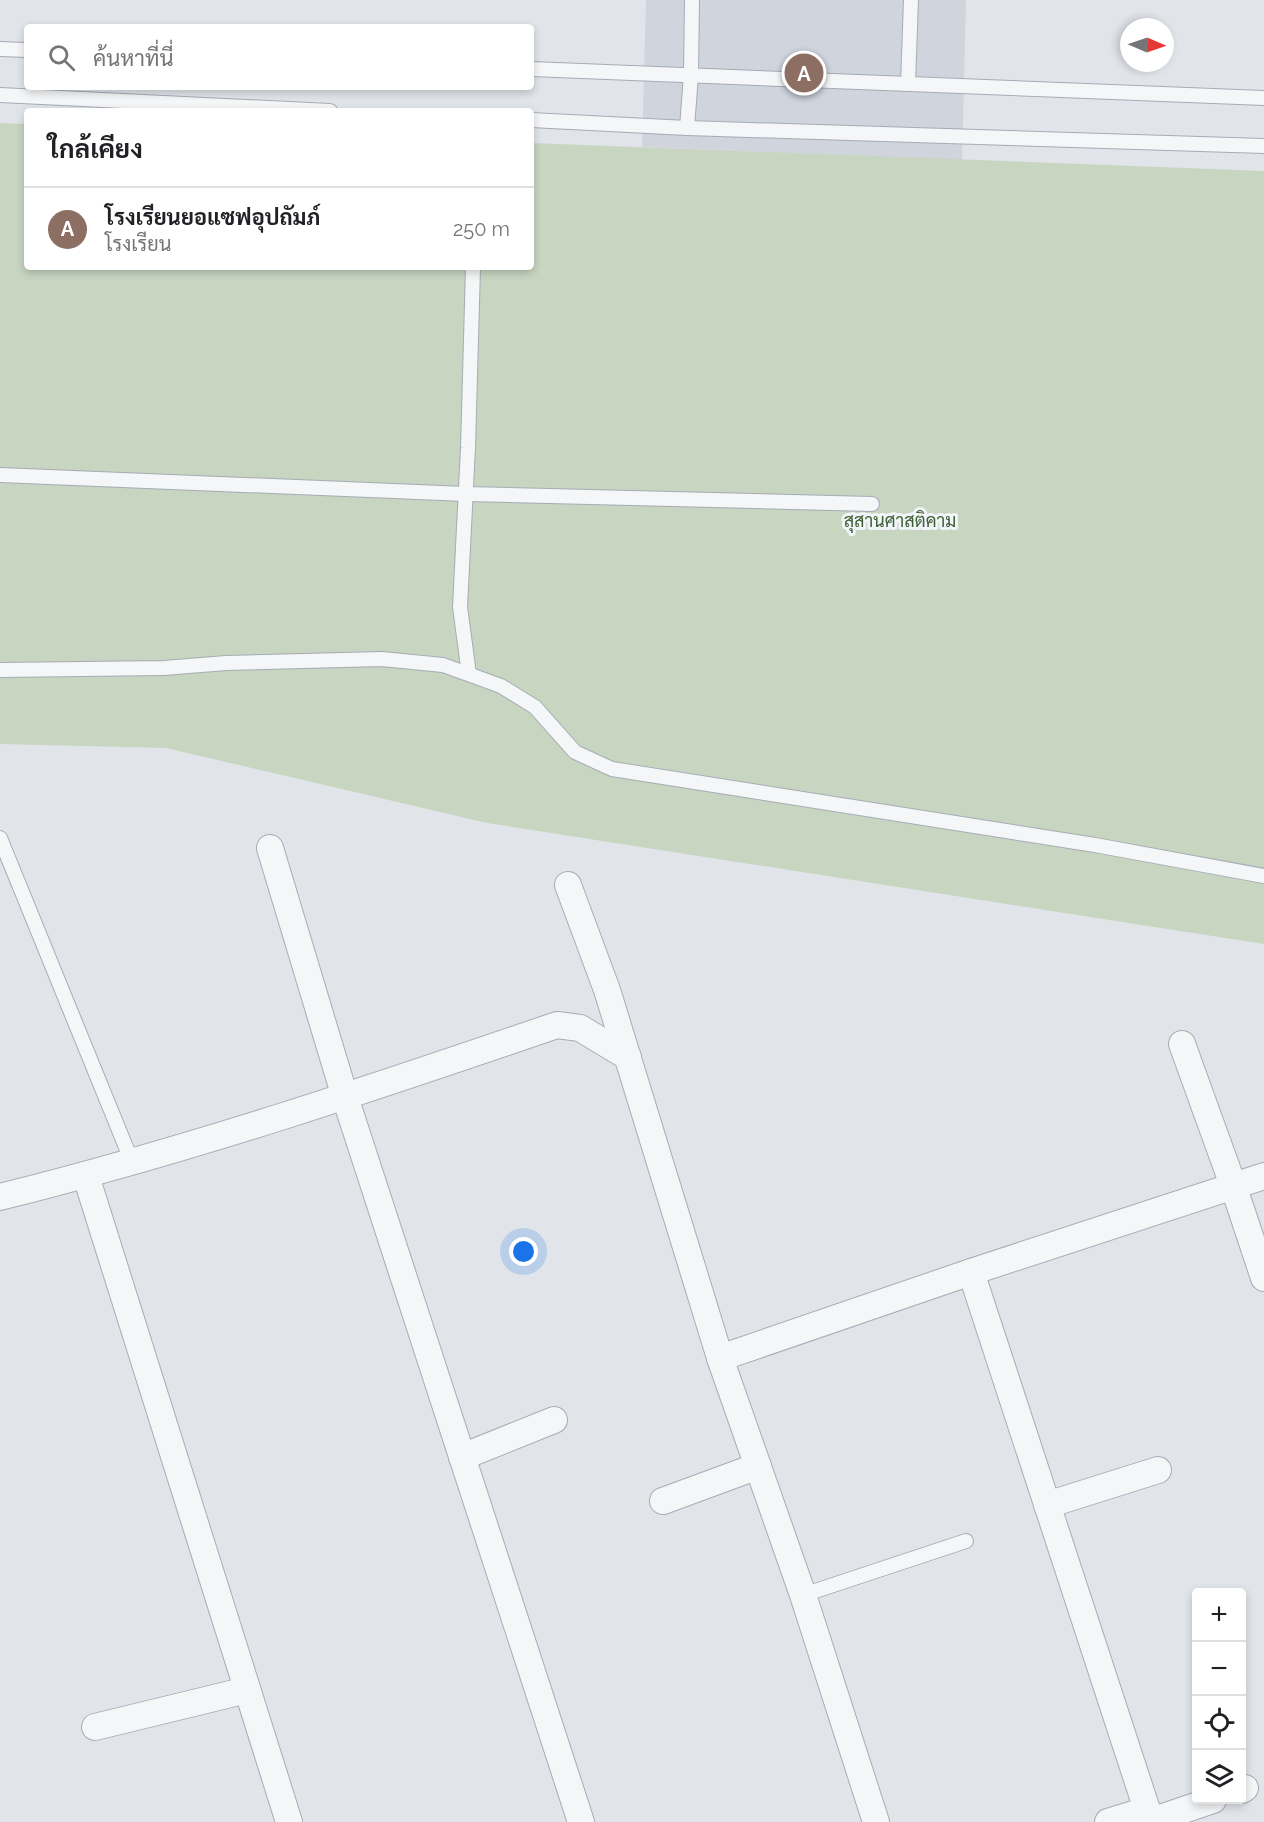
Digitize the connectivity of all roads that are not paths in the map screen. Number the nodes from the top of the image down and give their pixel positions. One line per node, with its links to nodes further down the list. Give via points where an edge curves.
1 (692, 0): 6 (lane)
2 (911, 0): 7 (lane)
3 (0, 49): 4 (lane)
4 (24, 50)
5 (534, 69): 6 (lane)
6 (692, 75): 7 (lane); 12 (lane)
7 (908, 84): 9 (lane)
8 (0, 95): 10 (lane)
9 (1264, 98)
10 (268, 108)
11 (534, 120): 12 (lane)
12 (687, 128): 13 (lane)
13 (1264, 146)
14 (473, 270): 16 (lane)
15 (0, 475): 16 (lane)
16 (466, 494): 17 (lane); 19 (lane, via 460,607)
17 (872, 504)
18 (0, 670): 19 (lane, via 164,668 382,658 442,665)
19 (469, 674): 22 (lane, via 501,686 535,707 574,752 612,769 1095,845)
20 (0, 838): 27 (lane)
21 (270, 848): 26 (street)
22 (1264, 876)
23 (568, 885): 25 (street)
24 (1182, 1044): 30 (street)
25 (628, 1057): 26 (street, via 579,1028 557,1025); 34 (street)
26 (345, 1097): 27 (street); 36 (street)
27 (132, 1162): 28 (street)
28 (86, 1176): 31 (street); 43 (street)
29 (1264, 1176): 30 (street)
30 (1233, 1185): 32 (street); 33 (street)
31 (0, 1197)
32 (971, 1272): 34 (street); 40 (street)
33 (1264, 1278)
34 (720, 1358): 37 (street)
35 (554, 1420): 36 (street)
36 (462, 1457): 48 (street)
37 (758, 1466): 39 (street); 42 (street)
38 (1158, 1470): 40 (street)
39 (663, 1501)
40 (1047, 1505): 46 (street)
41 (966, 1540): 42 (lane)
42 (803, 1595): 49 (street)
43 (247, 1690): 44 (street); 47 (street)
44 (95, 1727)
45 (1199, 1804): 46 (street)
46 (1150, 1818): 50 (street)
47 (289, 1822)
48 (581, 1822)
49 (876, 1822)
50 (1108, 1822)

